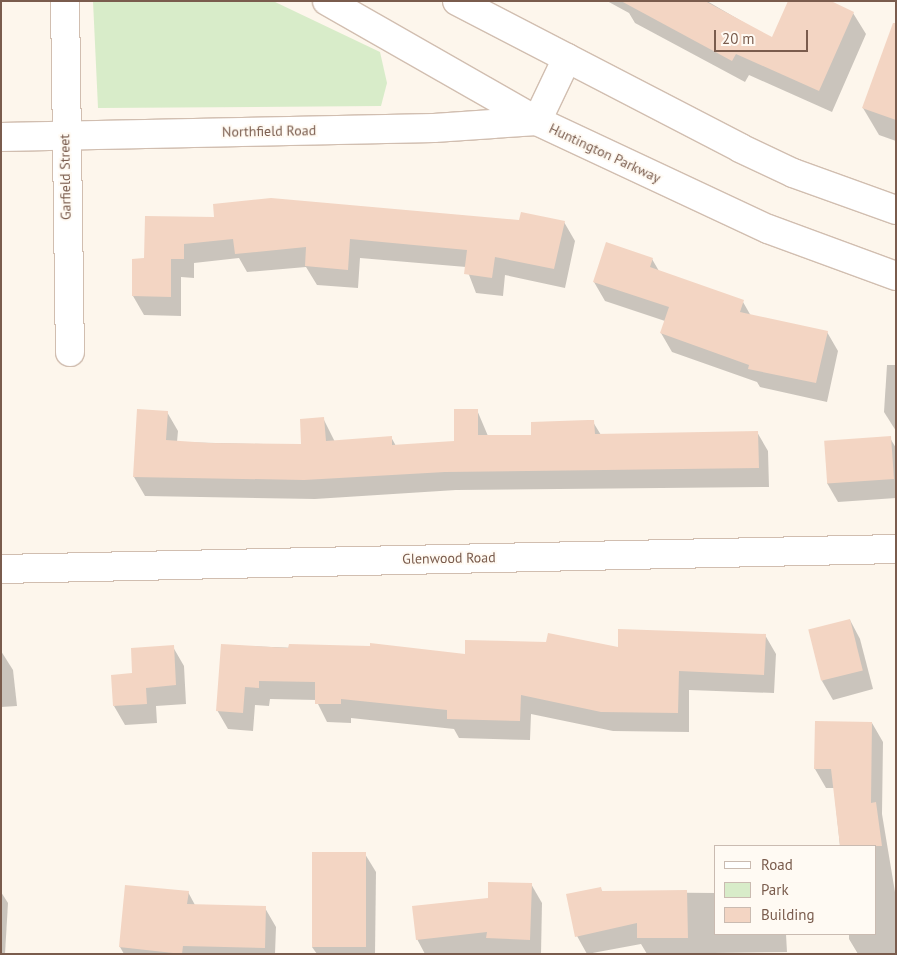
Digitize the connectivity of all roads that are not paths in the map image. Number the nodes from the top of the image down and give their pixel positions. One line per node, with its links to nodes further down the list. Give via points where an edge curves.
1 (65, 1): 6 (street, Garfield Street)
2 (327, 1): 5 (street, Huntington Parkway)
3 (457, 1): 4 (street)
4 (567, 58): 5 (street); 8 (street, via 793,173)
5 (537, 121): 6 (street, Northfield Road, via 434,128); 9 (street, Huntington Parkway, via 768,229)
6 (64, 136): 7 (street, Northfield Road); 10 (street, Garfield Street)
7 (1, 137)
8 (896, 210)
9 (896, 276)
10 (70, 352)
11 (896, 549): 12 (street, Glenwood Road)
12 (1, 569)

